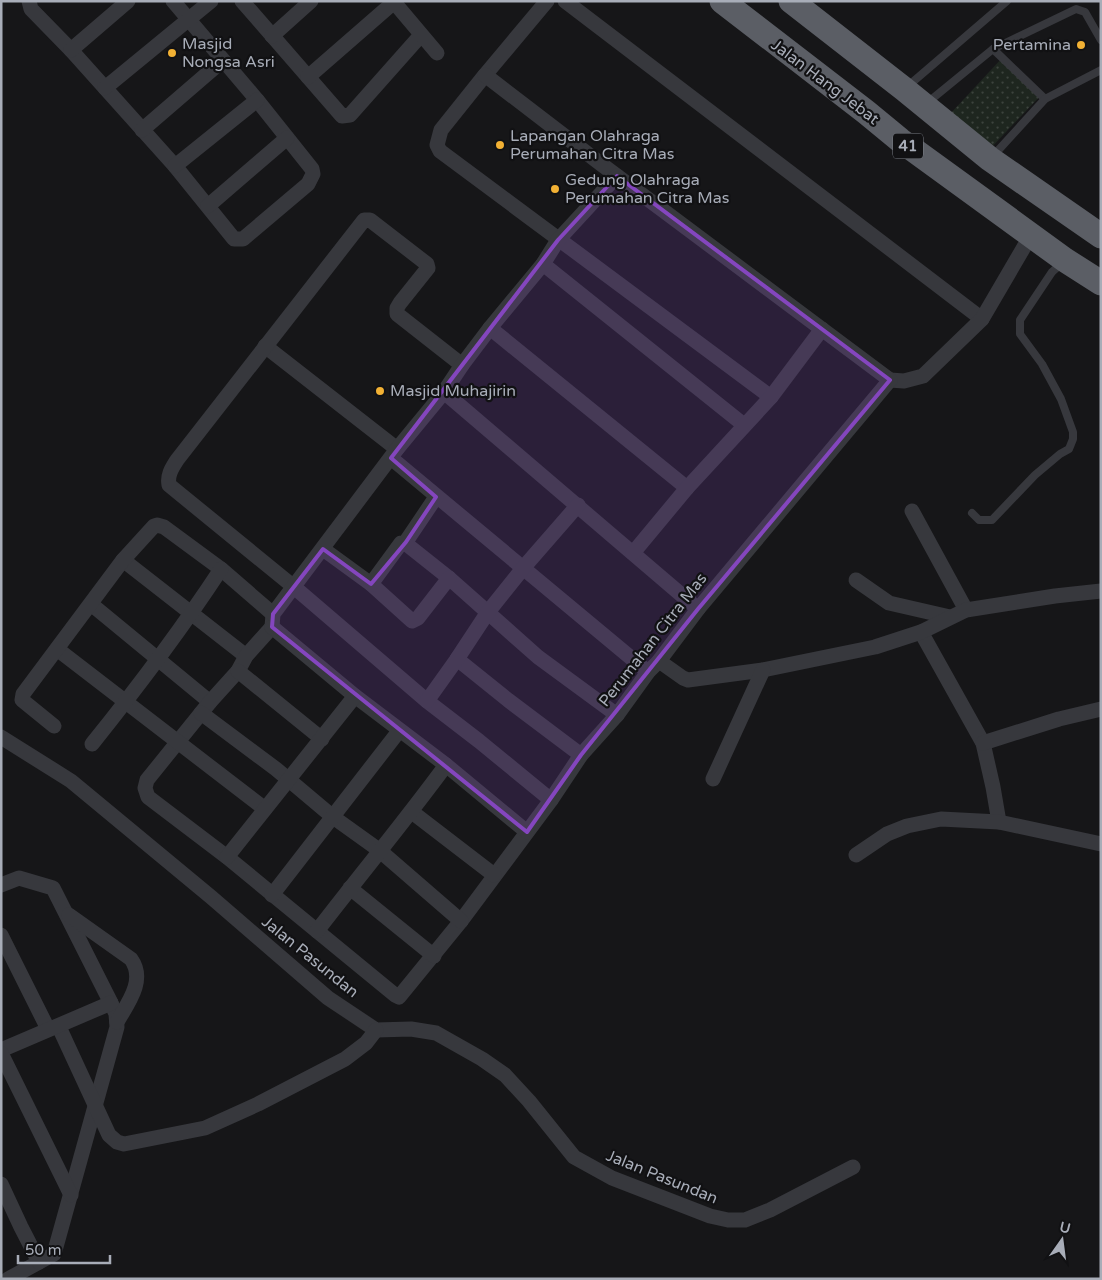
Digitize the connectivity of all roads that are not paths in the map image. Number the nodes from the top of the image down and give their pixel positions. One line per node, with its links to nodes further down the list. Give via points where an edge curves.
1 (29, 1): 18 (street, via 31,9)
2 (128, 1): 18 (street)
3 (173, 1): 13 (street)
4 (211, 1): 13 (street)
5 (242, 1): 15 (street)
6 (311, 1): 15 (street)
7 (547, 1): 22 (street)
8 (565, 1): 41 (street)
9 (722, 1): 35 (highway, Jalan Hang Jebat / 41, via 900,140)
10 (791, 1): 25 (highway)
11 (1007, 1): 25 (lane)
12 (393, 2): 14 (street); 23 (street)
13 (189, 20): 20 (street); 24 (street)
14 (421, 35): 19 (street); 23 (street, via 350,115 342,116)
15 (272, 36): 23 (street)
16 (1101, 40): 17 (lane, via 1085,12 1076,9)
17 (993, 49): 26 (lane); 28 (lane)
18 (71, 50): 24 (street)
19 (437, 53)
20 (222, 60): 27 (street); 29 (street)
21 (1101, 70): 26 (lane)
22 (485, 75): 33 (street); 37 (street, via 441,130 437,145 440,151)
23 (308, 77)
24 (105, 88): 29 (street)
25 (904, 89): 28 (highway)
26 (1045, 99): 31 (lane)
27 (257, 100): 30 (street); 32 (street)
28 (923, 106): 31 (highway)
29 (142, 130): 32 (street)
30 (287, 138): 34 (street); 34 (street, via 312,169 308,184 240,240 234,239)
31 (990, 159): 36 (highway)
32 (175, 166): 34 (street)
33 (617, 176): 37 (street); 43 (street)
34 (208, 206)
35 (1031, 235): 38 (highway, Jalan Hang Jebat / 41); 41 (street)
36 (1101, 236)
37 (558, 240): 39 (street); 48 (street)
38 (1065, 260): 40 (highway, Jalan Hang Jebat / 41); 55 (lane, via 1052,272 1019,326 1020,334 1042,364 1061,399 1072,432 1072,445 1035,474 992,520 980,520)
39 (542, 264): 42 (street); 49 (street)
40 (1101, 283)
41 (982, 319): 46 (street, via 923,376 904,381)
42 (490, 328): 45 (street); 51 (street)
43 (822, 329): 46 (street); 48 (street)
44 (265, 346): 45 (street, via 368,219 428,265 400,303 397,314); 50 (street); 65 (street, via 177,460 168,481)
45 (462, 365): 47 (street)
46 (890, 380): 68 (street, Perumahan Citra Mas)
47 (444, 392): 50 (street); 53 (street)
48 (771, 398): 49 (street)
49 (744, 425): 51 (street)
50 (394, 453): 52 (street); 57 (street)
51 (687, 488): 58 (street)
52 (436, 497): 56 (street); 60 (street)
53 (578, 505): 58 (street); 60 (street)
54 (912, 511): 69 (street)
55 (972, 513)
56 (405, 543): 62 (street); 64 (street, via 401,543)
57 (323, 549): 64 (street); 65 (street)
58 (633, 553): 68 (street)
59 (123, 560): 61 (street, via 157,525); 67 (street); 71 (street)
60 (524, 567): 70 (street); 82 (street)
61 (221, 569): 71 (street); 73 (street)
62 (449, 578): 64 (street, via 418,618 412,621); 70 (street)
63 (856, 580): 72 (street, via 888,604)
64 (371, 584)
65 (294, 586): 73 (street); 84 (street)
66 (1101, 591): 69 (street)
67 (91, 604): 75 (street); 77 (street)
68 (698, 609): 79 (street, Perumahan Citra Mas)
69 (966, 610): 72 (street)
70 (488, 612): 78 (street); 88 (street, via 538,657)
71 (192, 613): 76 (street); 77 (street)
72 (950, 617): 74 (street)
73 (272, 621): 76 (street); 83 (street)
74 (921, 632): 80 (street, via 875,648); 94 (street)
75 (57, 649): 85 (street); 89 (street, via 27,687 22,700)
76 (246, 656): 81 (street)
77 (156, 659): 85 (street); 86 (street)
78 (457, 659): 84 (street); 96 (street)
79 (659, 661): 80 (street, via 688,680); 82 (street, Perumahan Citra Mas)
80 (763, 670): 98 (street)
81 (238, 671): 86 (street); 92 (street)
82 (648, 672): 88 (street, Perumahan Citra Mas)
83 (355, 696): 90 (street); 92 (street)
84 (427, 701): 100 (street)
85 (126, 702): 93 (street); 95 (street)
86 (205, 708): 93 (street); 99 (street)
87 (1101, 709): 94 (street)
88 (617, 715): 96 (street, Perumahan Citra Mas)
89 (54, 726)
90 (399, 730): 97 (street); 103 (street)
91 (1, 737): 122 (street, Jalan Pasundan, via 71,781 328,998)
92 (322, 739): 99 (street)
93 (178, 742): 101 (street); 109 (street, via 147,780 148,797)
94 (983, 743): 104 (street)
95 (92, 744)
96 (581, 755): 100 (street, Perumahan Citra Mas)
97 (446, 765): 102 (street); 105 (street)
98 (713, 780)
99 (289, 781): 101 (street); 103 (street)
100 (550, 800): 105 (street, Perumahan Citra Mas)
101 (265, 809): 109 (street)
102 (412, 812): 107 (street); 110 (street)
103 (333, 817): 107 (street); 113 (street)
104 (998, 822): 106 (street); 108 (street, via 941,819 907,826 887,834)
105 (527, 832): 110 (street, Perumahan Citra Mas)
106 (1101, 844)
107 (379, 850): 112 (street); 115 (street)
108 (856, 855)
109 (227, 857): 113 (street)
110 (494, 875): 115 (street, Perumahan Citra Mas)
111 (1, 885): 114 (street, via 19,878 53,888)
112 (350, 888): 116 (street); 118 (street)
113 (272, 895): 116 (street)
114 (66, 913): 119 (street); 120 (street, via 135,965 135,991)
115 (461, 921): 118 (street, Perumahan Citra Mas)
116 (317, 931): 118 (street, Perumahan Citra Mas, via 399,997)
117 (1, 935): 121 (street)
118 (434, 956)
119 (111, 1003): 120 (street); 121 (street)
120 (117, 1022): 124 (street)
121 (54, 1028): 123 (street); 124 (street)
122 (376, 1030): 124 (street, via 366,1043 345,1059 205,1128 124,1144 109,1135); 125 (street, Jalan Pasundan, via 410,1029 436,1033 453,1042 505,1075 574,1157 612,1178 710,1216 745,1220)
123 (1, 1052): 127 (street)
124 (96, 1106): 127 (street)
125 (853, 1167)
126 (1, 1184): 128 (street)
127 (72, 1195): 128 (street, via 54,1254)
128 (39, 1262): 129 (street)
129 (8, 1279)

